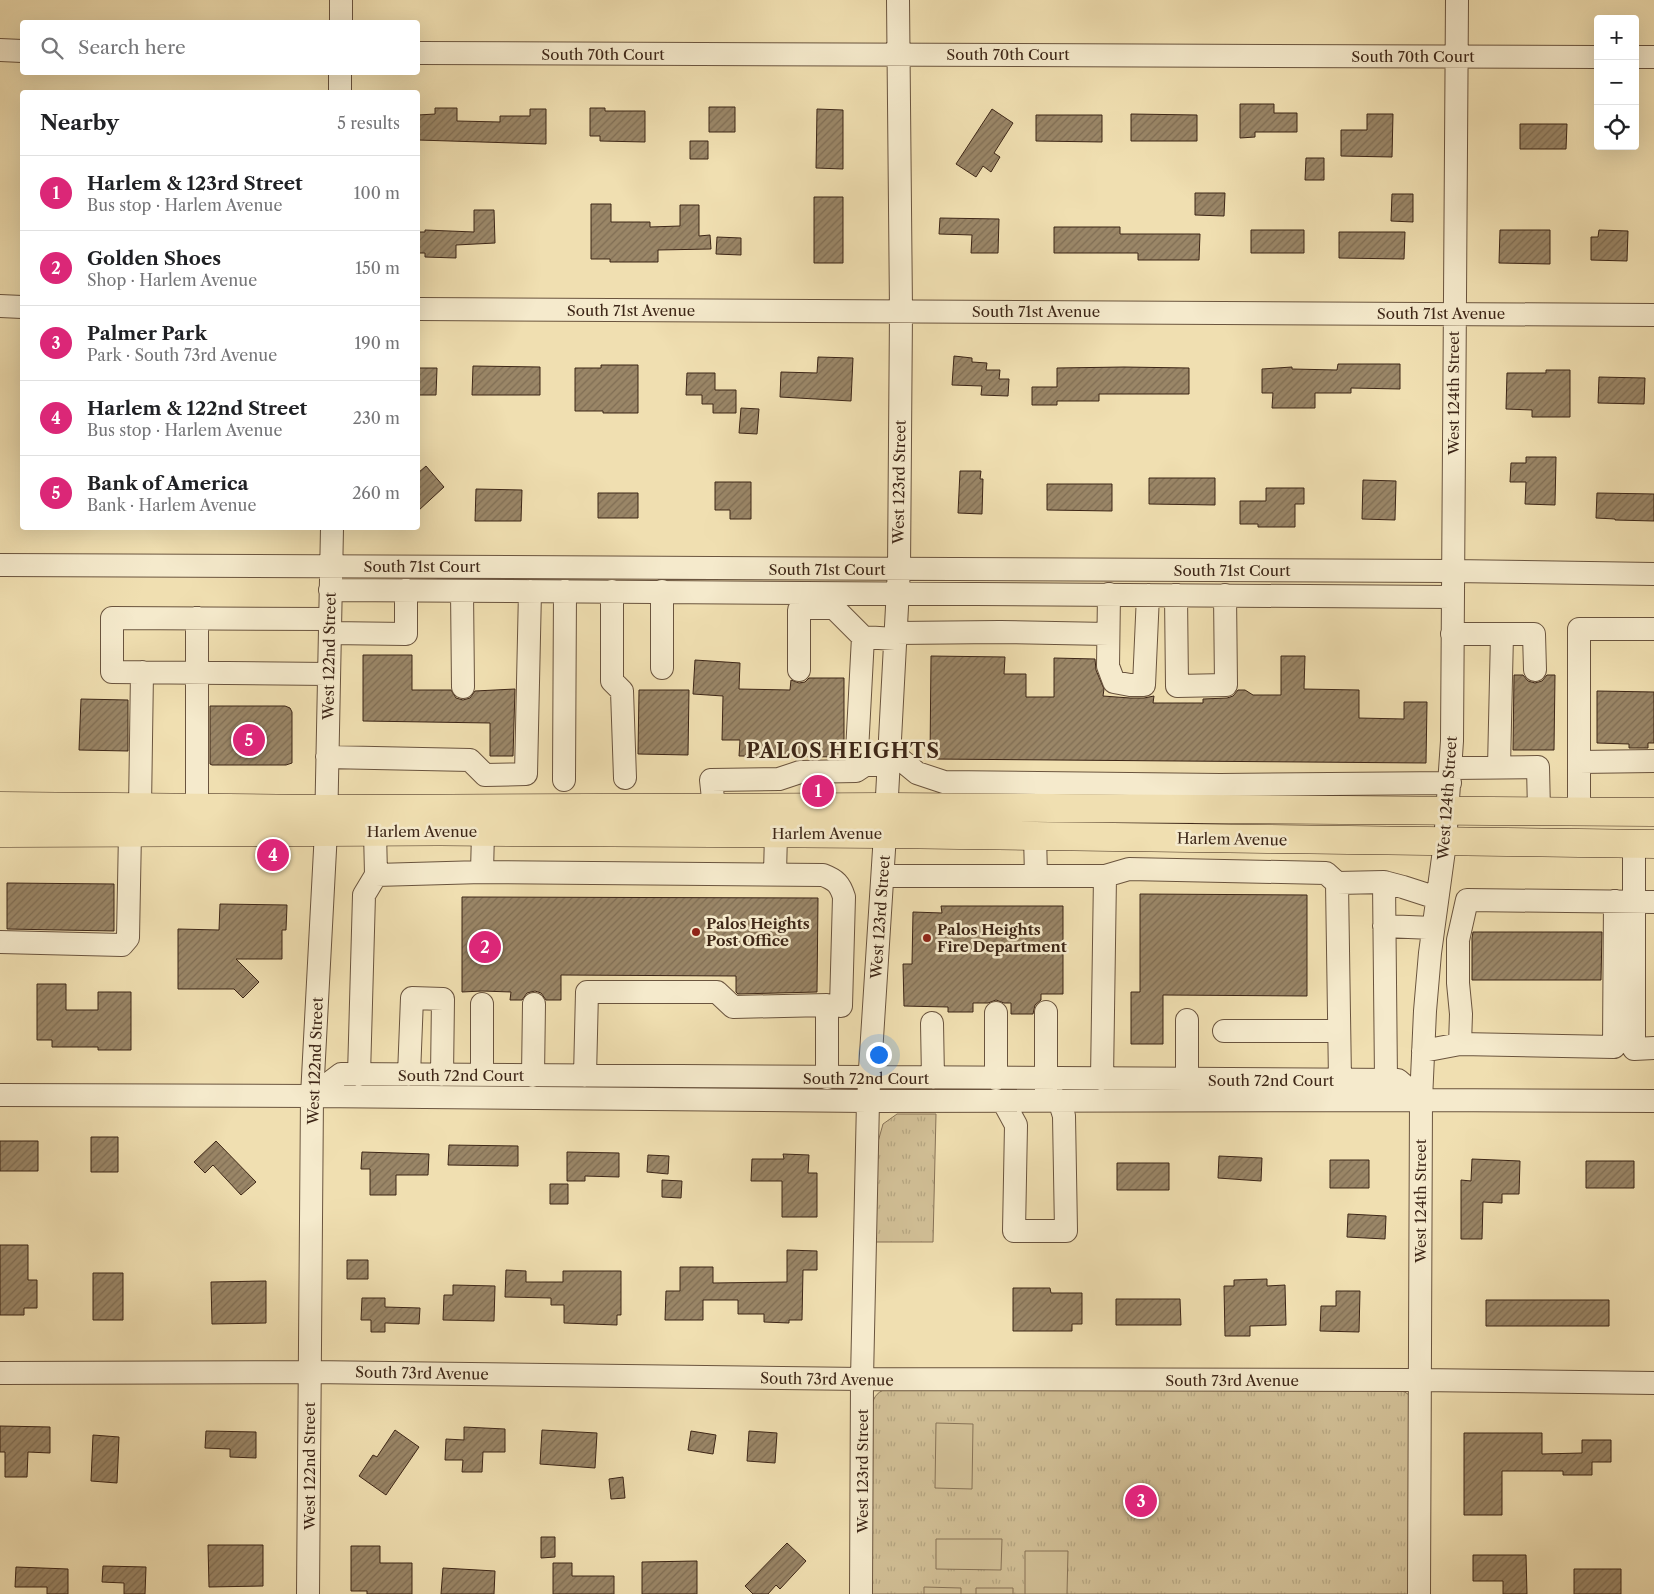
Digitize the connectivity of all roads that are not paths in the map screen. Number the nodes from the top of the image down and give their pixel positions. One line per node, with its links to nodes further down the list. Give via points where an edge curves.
1 (340, 0): 4 (street)
2 (898, 0): 8 (street, West 123rd Street)
3 (1457, 0): 9 (street, West 124th Street)
4 (341, 20)
5 (0, 50): 6 (street)
6 (20, 51)
7 (420, 53): 8 (street, South 70th Court)
8 (897, 54): 9 (street, South 70th Court); 18 (street, West 123rd Street)
9 (1456, 56): 10 (street, South 70th Court); 19 (street, West 124th Street)
10 (1594, 57)
11 (1639, 57): 12 (street)
12 (1654, 57)
13 (340, 75): 14 (street)
14 (340, 90)
15 (0, 306): 16 (street)
16 (20, 306)
17 (420, 309): 18 (street, South 71st Avenue)
18 (901, 311): 19 (street, South 71st Avenue); 24 (street, West 123rd Street)
19 (1454, 313): 20 (street, South 71st Avenue); 25 (street, West 124th Street)
20 (1654, 315)
21 (332, 530): 23 (street, West 122nd Street)
22 (0, 565): 23 (street, South 71st Court)
23 (331, 565): 24 (street, South 71st Court); 27 (street, West 122nd Street)
24 (899, 570): 25 (street, South 71st Court); 34 (street, West 123rd Street)
25 (1452, 571): 26 (street, South 71st Court); 40 (street, West 124th Street)
26 (1654, 574)
27 (330, 590): 28 (street, South 71st Court); 43 (street, West 122nd Street)
28 (406, 590): 29 (street, South 71st Court); 43 (street, via 406,634)
29 (462, 591): 30 (street, South 71st Court); 57 (street)
30 (530, 591): 31 (street, South 71st Court); 58 (street, via 526,774 485,775 470,760)
31 (565, 591): 32 (street, South 71st Court); 66 (street)
32 (612, 591): 33 (street, South 71st Court); 65 (street, via 612,681 622,691)
33 (662, 591): 41 (street, South 71st Court); 51 (street)
34 (898, 592): 35 (street, South 71st Court); 41 (street, South 71st Court); 49 (street, West 123rd Street)
35 (1001, 594): 36 (street, South 71st Court); 45 (street)
36 (1109, 594): 37 (street, South 71st Court); 46 (street)
37 (1148, 595): 38 (street, South 71st Court); 46 (street, via 1144,685 1114,682 1108,666)
38 (1176, 595): 39 (street, South 71st Court); 39 (street, via 1178,686 1226,685)
39 (1225, 595): 40 (street, South 71st Court)
40 (1452, 597): 47 (street, West 124th Street)
41 (824, 600): 50 (street); 52 (street, via 799,610)
42 (196, 618): 43 (street); 54 (street, via 112,618 112,672); 55 (street)
43 (330, 626): 56 (street, West 122nd Street)
44 (1654, 629): 61 (street, via 1579,629)
45 (1000, 632): 46 (street); 49 (street)
46 (1108, 634)
47 (1452, 634): 48 (street); 64 (street, West 124th Street)
48 (1502, 634): 53 (street, via 1534,634); 62 (street)
49 (895, 636): 50 (street); 59 (street, West 123rd Street)
50 (863, 637): 63 (street)
51 (662, 668)
52 (799, 670)
53 (1535, 670)
54 (142, 672): 55 (street); 69 (street)
55 (197, 673): 56 (street); 70 (street)
56 (329, 674): 58 (street, West 122nd Street)
57 (463, 687)
58 (327, 757): 76 (street, West 122nd Street)
59 (888, 758): 63 (street); 67 (street, via 944,782 1210,785); 77 (street, West 123rd Street)
60 (1654, 761): 61 (street)
61 (1579, 762): 74 (street)
62 (1500, 767): 64 (street); 73 (street, via 1538,767)
63 (856, 771): 71 (street, via 800,772 779,779 711,780)
64 (1450, 775): 67 (street); 72 (street, West 124th Street)
65 (625, 778)
66 (564, 780)
67 (1278, 796): 72 (main road, Harlem Avenue); 77 (main road, Harlem Avenue)
68 (0, 806): 69 (main road, Harlem Avenue)
69 (140, 808): 70 (main road, Harlem Avenue)
70 (197, 808): 76 (main road, Harlem Avenue)
71 (714, 808): 76 (main road, Harlem Avenue); 77 (main road, Harlem Avenue)
72 (1448, 810): 73 (main road, Harlem Avenue); 84 (street, West 124th Street)
73 (1539, 811): 74 (main road, Harlem Avenue)
74 (1579, 811): 75 (main road, Harlem Avenue)
75 (1654, 812)
76 (326, 820): 78 (main road, Harlem Avenue); 79 (main road, Harlem Avenue); 131 (street, West 122nd Street)
77 (886, 820): 82 (main road, Harlem Avenue); 83 (main road, Harlem Avenue); 89 (street, West 123rd Street)
78 (375, 831): 80 (main road, Harlem Avenue); 88 (street)
79 (130, 832): 81 (main road, Harlem Avenue); 100 (street, via 128,938 122,945)
80 (483, 832): 82 (main road, Harlem Avenue); 86 (street)
81 (0, 833)
82 (776, 833): 87 (street)
83 (1035, 836): 84 (main road, Harlem Avenue); 90 (street)
84 (1445, 843): 85 (main road, Harlem Avenue); 96 (street, West 124th Street)
85 (1644, 844): 97 (street)
86 (482, 872): 87 (street); 88 (street)
87 (775, 874): 94 (street, via 824,874 840,885)
88 (376, 875): 115 (street, via 364,895)
89 (883, 876): 90 (street); 95 (street, West 123rd Street)
90 (1036, 876): 91 (street)
91 (1104, 876): 93 (street, via 1129,869 1326,873); 125 (street)
92 (1384, 882): 93 (street); 96 (street); 98 (street)
93 (1336, 883): 111 (street)
94 (844, 897): 95 (street); 104 (street)
95 (881, 898): 105 (street, West 123rd Street)
96 (1437, 898): 99 (street, West 124th Street)
97 (1634, 902): 101 (street); 112 (street, via 1467,900 1458,940 1462,1014)
98 (1384, 926): 99 (street); 128 (street)
99 (1433, 928): 114 (street, West 124th Street)
100 (0, 942)
101 (1624, 997): 112 (street, via 1614,1047); 113 (street, via 1634,1049)
102 (482, 1004): 118 (street)
103 (534, 1004): 119 (street)
104 (834, 1006): 105 (street); 120 (street, via 733,1008 717,992 587,992); 121 (street)
105 (874, 1007): 122 (street, West 123rd Street)
106 (1046, 1012): 129 (street)
107 (996, 1013): 124 (street)
108 (1187, 1020): 126 (street)
109 (932, 1023): 123 (street)
110 (1224, 1031): 111 (street)
111 (1339, 1031): 127 (street)
112 (1460, 1044): 114 (street)
113 (1654, 1048)
114 (1423, 1051): 133 (street, West 124th Street)
115 (359, 1075): 116 (street, South 72nd Court); 131 (street, South 72nd Court, via 341,1074)
116 (410, 1075): 117 (street, South 72nd Court); 117 (street, via 412,998 443,999)
117 (442, 1075): 118 (street, South 72nd Court)
118 (482, 1076): 119 (street, South 72nd Court)
119 (534, 1076): 120 (street, South 72nd Court)
120 (585, 1076): 121 (street, South 72nd Court)
121 (827, 1078): 122 (street, South 72nd Court)
122 (870, 1078): 123 (street, South 72nd Court); 134 (street, West 123rd Street)
123 (933, 1078): 124 (street, South 72nd Court)
124 (996, 1078): 129 (street, South 72nd Court)
125 (1102, 1079): 126 (street, South 72nd Court); 129 (street, South 72nd Court)
126 (1187, 1079): 127 (street, South 72nd Court)
127 (1340, 1080): 128 (street, South 72nd Court)
128 (1386, 1080): 133 (street, South 72nd Court, via 1398,1080)
129 (1051, 1093): 132 (street, South 72nd Court); 132 (street, via 1064,1116 1066,1232 1014,1231 1016,1125); 133 (street, South 72nd Court)
130 (0, 1095): 131 (street, South 72nd Court)
131 (312, 1096): 134 (street, South 72nd Court); 136 (street, West 122nd Street)
132 (1003, 1100): 134 (street, South 72nd Court)
133 (1421, 1100): 135 (street, South 72nd Court); 139 (street, West 124th Street)
134 (868, 1101): 138 (street, West 123rd Street)
135 (1654, 1101)
136 (310, 1372): 137 (street, South 73rd Avenue); 138 (street, South 73rd Avenue); 141 (street, West 122nd Street)
137 (0, 1373)
138 (862, 1379): 139 (street, South 73rd Avenue); 142 (street, West 123rd Street)
139 (1418, 1380): 140 (street, South 73rd Avenue); 143 (street, West 124th Street)
140 (1654, 1383)
141 (308, 1594)
142 (861, 1594)
143 (1418, 1594)

